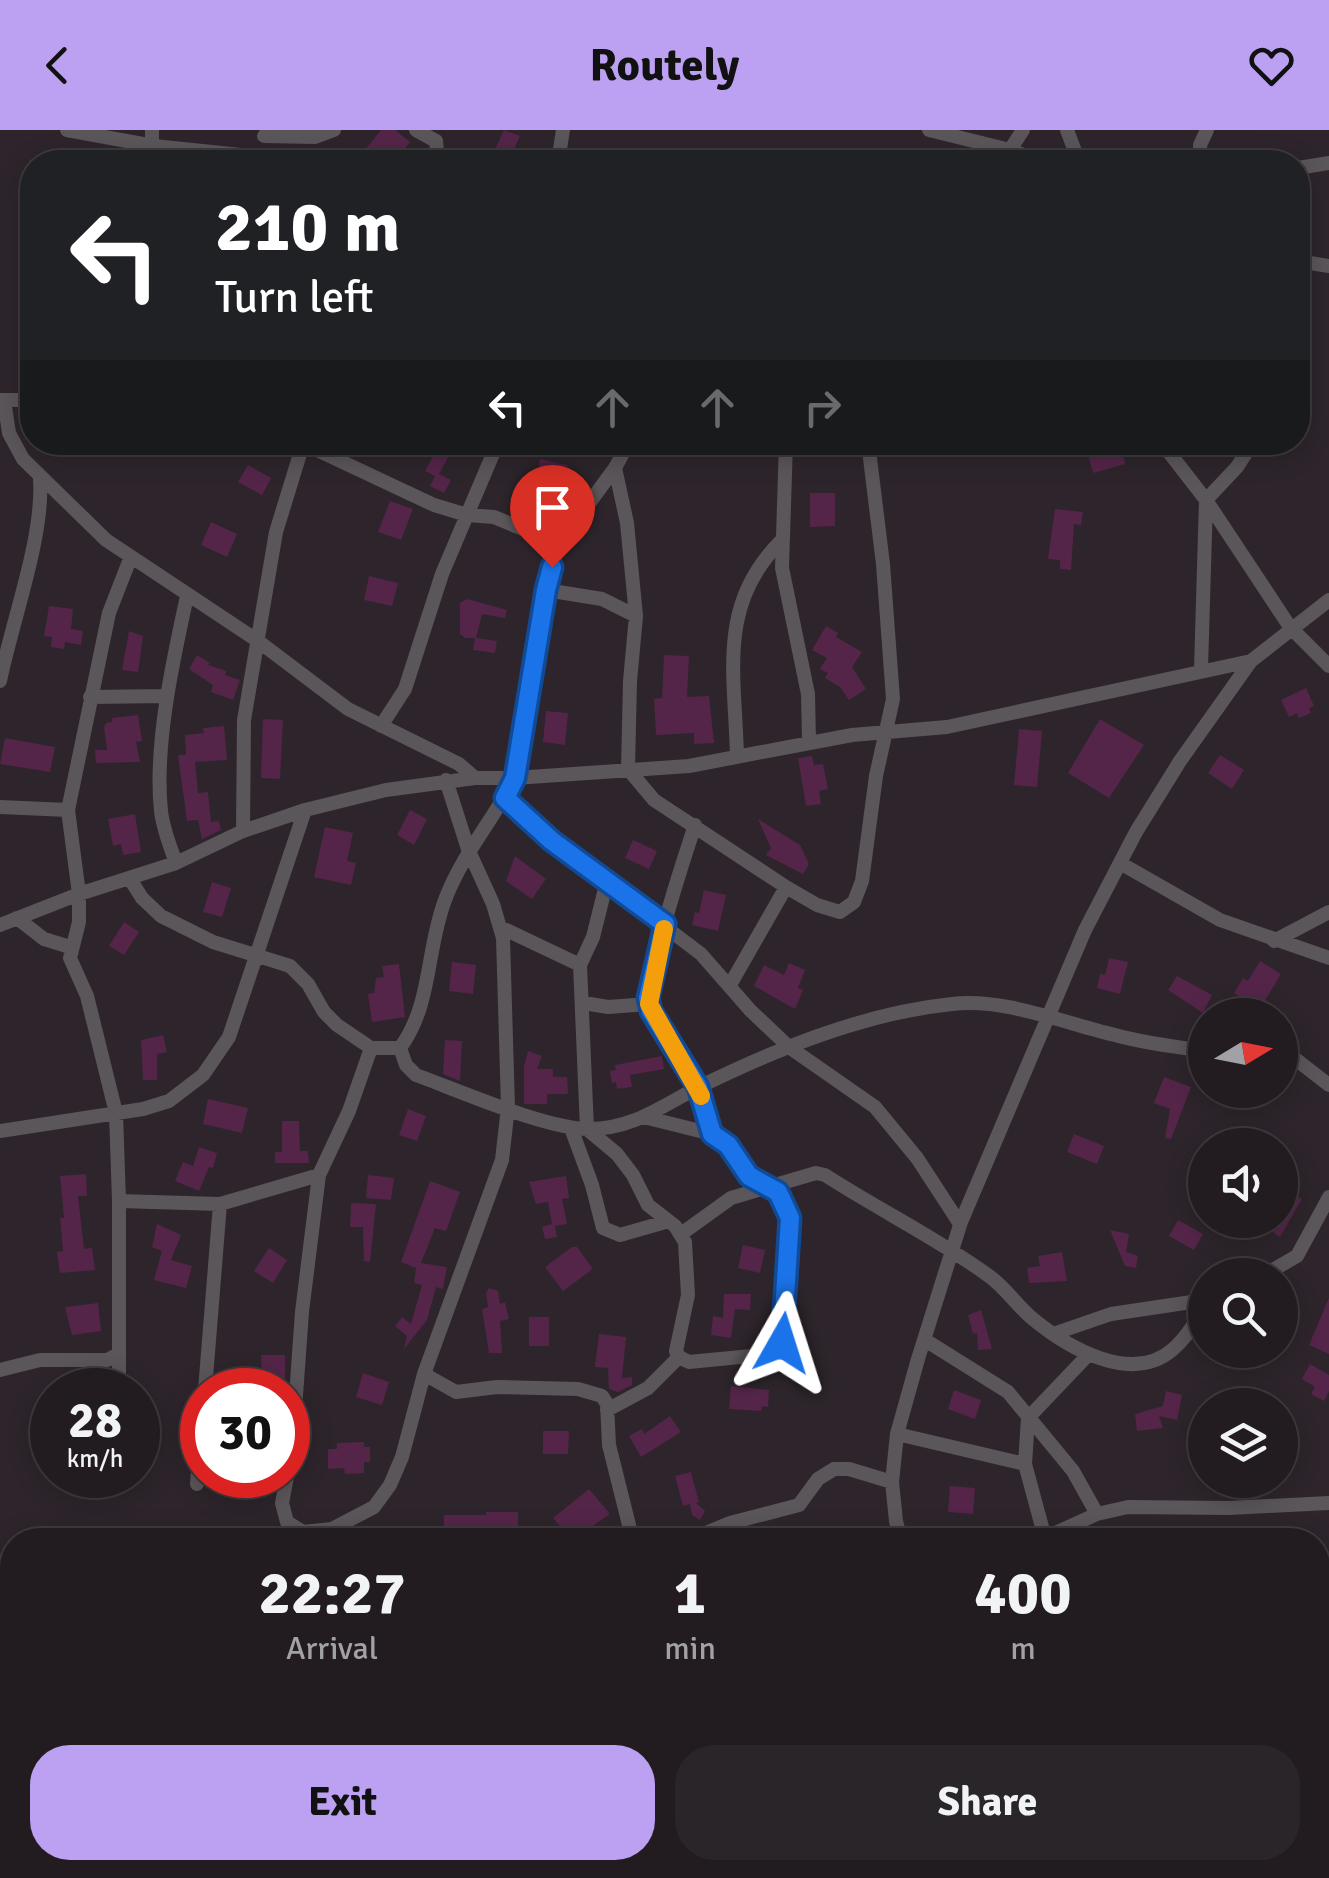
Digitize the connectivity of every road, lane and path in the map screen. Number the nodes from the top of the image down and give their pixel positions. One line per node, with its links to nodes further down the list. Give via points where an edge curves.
1 (67, 130): 8 (street)
2 (334, 130): 7 (street, via 315,138)
3 (416, 130): 9 (street)
4 (450, 130): 9 (street)
5 (928, 130): 12 (street)
6 (1023, 130): 12 (street)
7 (264, 133)
8 (153, 138): 10 (street)
9 (436, 140): 11 (street)
10 (211, 150)
11 (437, 150)
12 (1010, 150)
13 (2, 400): 14 (street)
14 (20, 453)
15 (21, 455): 25 (street)
16 (298, 455): 36 (street, via 276,532)
17 (326, 455): 27 (street)
18 (491, 455): 27 (street)
19 (621, 455): 24 (street)
20 (785, 455): 28 (street)
21 (869, 455): 44 (street, via 893,683)
22 (1171, 455): 26 (street)
23 (1245, 455): 26 (street)
24 (614, 468): 29 (street); 34 (street)
25 (40, 479): 30 (street); 40 (street, via 35,536)
26 (1206, 500): 35 (street); 39 (street)
27 (467, 516): 29 (street, via 494,517); 43 (street, via 405,689)
28 (781, 540): 45 (street, via 808,694); 46 (street, via 750,577 738,612)
29 (559, 544): 31 (street)
30 (130, 559): 32 (street); 41 (street)
31 (546, 590): 34 (street, via 580,593); 49 (street)
32 (187, 596): 36 (street); 42 (street)
33 (1329, 600): 35 (street)
34 (636, 616): 47 (street)
35 (1290, 627): 37 (street); 38 (street)
36 (258, 642): 43 (street); 56 (street, via 244,720)
37 (1251, 661): 39 (street); 58 (street)
38 (1329, 666)
39 (1201, 669): 44 (street, via 1072,702)
40 (0, 680)
41 (90, 696): 42 (street); 53 (street)
42 (166, 696): 59 (street, via 161,814)
43 (380, 726): 48 (street)
44 (886, 733): 45 (street); 62 (street, via 854,902 840,912 830,910)
45 (809, 742): 46 (street)
46 (737, 756): 47 (street)
47 (628, 769): 49 (street); 55 (street, via 654,800)
48 (475, 778): 49 (street); 50 (street)
49 (515, 778): 51 (street)
50 (446, 780): 54 (street); 57 (street)
51 (505, 798): 57 (street); 61 (street)
52 (0, 807): 53 (street)
53 (68, 810): 63 (street)
54 (304, 810): 56 (street); 71 (street)
55 (695, 824): 62 (street); 67 (street)
56 (244, 831): 59 (street)
57 (468, 849): 68 (street); 80 (street, via 438,921 418,1018)
58 (1120, 862): 69 (street, via 1220,920); 77 (street)
59 (176, 863): 60 (street)
60 (130, 878): 63 (street); 71 (street, via 161,916)
61 (608, 881): 67 (street); 73 (street)
62 (786, 887): 74 (street)
63 (79, 894): 65 (street); 70 (street)
64 (1329, 912): 69 (street)
65 (17, 918): 66 (street); 70 (street, via 44,939)
66 (0, 924)
67 (665, 924): 74 (street); 76 (street)
68 (502, 928): 73 (street); 85 (street)
69 (1274, 941): 72 (street)
70 (70, 946): 86 (street)
71 (257, 958): 79 (street, via 297,971 330,1020); 86 (street, via 229,1038 204,1075 169,1100)
72 (1329, 958)
73 (580, 965): 75 (street)
74 (730, 985): 78 (street)
75 (584, 1003): 76 (street); 88 (street)
76 (649, 1004): 84 (street)
77 (1047, 1018): 78 (street, via 953,1004); 81 (street); 97 (street)
78 (789, 1047): 84 (street); 97 (street, via 876,1107)
79 (372, 1048): 80 (street); 91 (street)
80 (400, 1048): 85 (street, via 416,1076)
81 (1188, 1048)
82 (1298, 1061): 83 (street)
83 (1329, 1085)
84 (698, 1087): 87 (street); 90 (street)
85 (508, 1108): 88 (street); 111 (street, via 497,1182)
86 (116, 1113): 89 (street); 94 (street)
87 (644, 1118): 88 (street, via 614,1128); 90 (street)
88 (579, 1128): 96 (street, via 624,1163 648,1205); 96 (street, via 603,1228 620,1235)
89 (0, 1131)
90 (712, 1134): 92 (street, via 749,1176)
91 (319, 1175): 95 (street); 119 (street, via 282,1504)
92 (770, 1186): 98 (street, via 731,1198); 99 (street, via 826,1175); 107 (street, via 790,1218 782,1343 771,1354 746,1358)
93 (1329, 1197): 100 (street)
94 (120, 1202): 95 (street); 105 (street)
95 (220, 1204): 109 (street)
96 (669, 1220): 98 (street)
97 (960, 1224): 99 (street)
98 (681, 1234): 107 (street, via 689,1274)
99 (951, 1252): 103 (street, via 992,1278); 104 (street)
100 (1294, 1258)
101 (1188, 1303): 103 (street, via 1110,1314)
102 (1188, 1330): 106 (street, via 1153,1361)
103 (1052, 1334): 106 (street)
104 (924, 1340): 113 (street, via 990,1378); 114 (street)
105 (117, 1355): 108 (street); 110 (street)
106 (1088, 1355): 113 (street)
107 (679, 1358): 112 (street, via 648,1388)
108 (118, 1368)
109 (207, 1368)
110 (0, 1370)
111 (424, 1374): 112 (street, via 456,1392 596,1392); 120 (street, via 402,1457 382,1496 374,1507)
112 (607, 1410): 121 (street)
113 (1030, 1414): 115 (street); 118 (street, via 1074,1471)
114 (897, 1434): 115 (street); 116 (street)
115 (1025, 1464): 124 (street)
116 (892, 1482): 122 (street, via 834,1470 799,1505); 123 (street)
117 (1329, 1504): 118 (street)
118 (1096, 1514): 125 (street)
119 (296, 1528)
120 (331, 1528)
121 (627, 1528)
122 (720, 1528)
123 (898, 1528)
124 (1040, 1528)
125 (1066, 1528)

